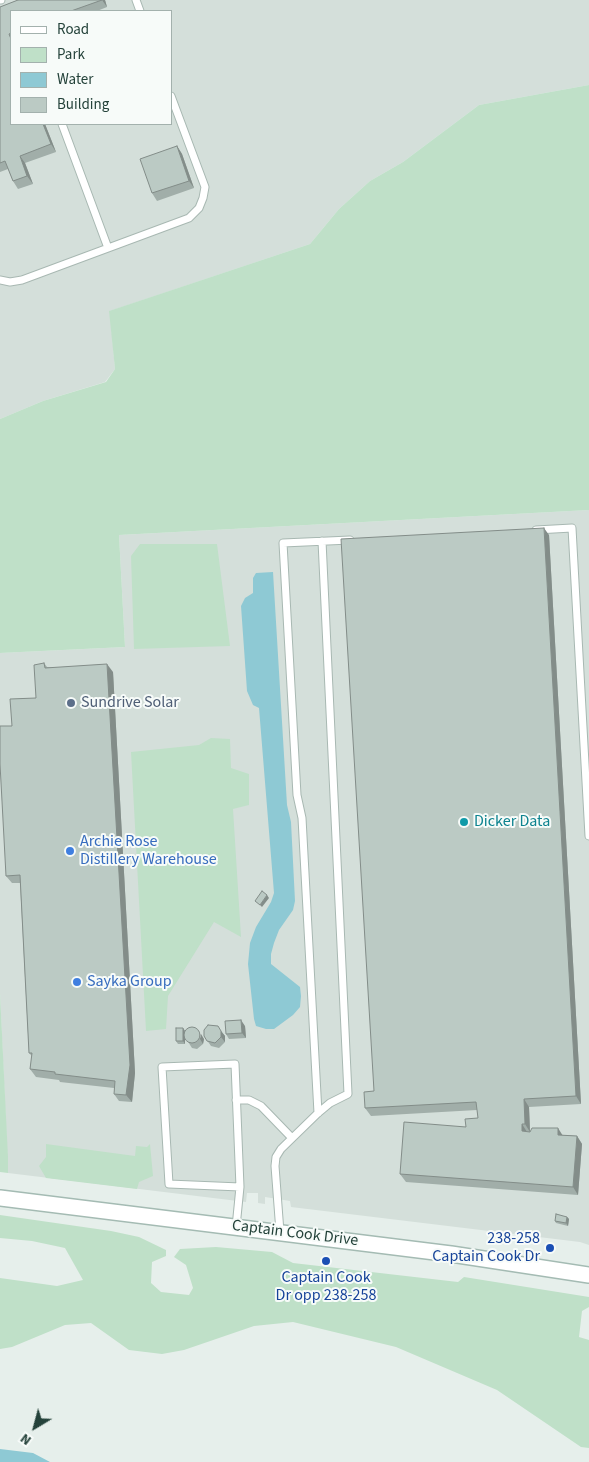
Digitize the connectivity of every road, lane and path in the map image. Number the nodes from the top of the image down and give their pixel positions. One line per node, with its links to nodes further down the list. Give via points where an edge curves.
1 (172, 99): 3 (lane, via 205,186 199,208 189,218)
2 (62, 125): 3 (lane)
3 (108, 248): 4 (lane, via 22,280)
4 (0, 280)
5 (523, 530): 8 (lane, via 572,528)
6 (360, 539): 7 (lane)
7 (322, 541): 10 (lane, via 348,1094); 10 (lane, via 283,543)
8 (589, 836)
9 (236, 1100): 11 (lane, via 249,1100 262,1106); 12 (lane); 12 (lane, via 235,1064 162,1068 169,1184)
10 (318, 1113): 11 (lane)
11 (292, 1138): 15 (lane, via 276,1157)
12 (240, 1187): 14 (lane)
13 (0, 1198): 14 (main road, Captain Cook Drive)
14 (236, 1227): 15 (main road, Captain Cook Drive)
15 (280, 1232): 16 (main road, Captain Cook Drive)
16 (589, 1275)

